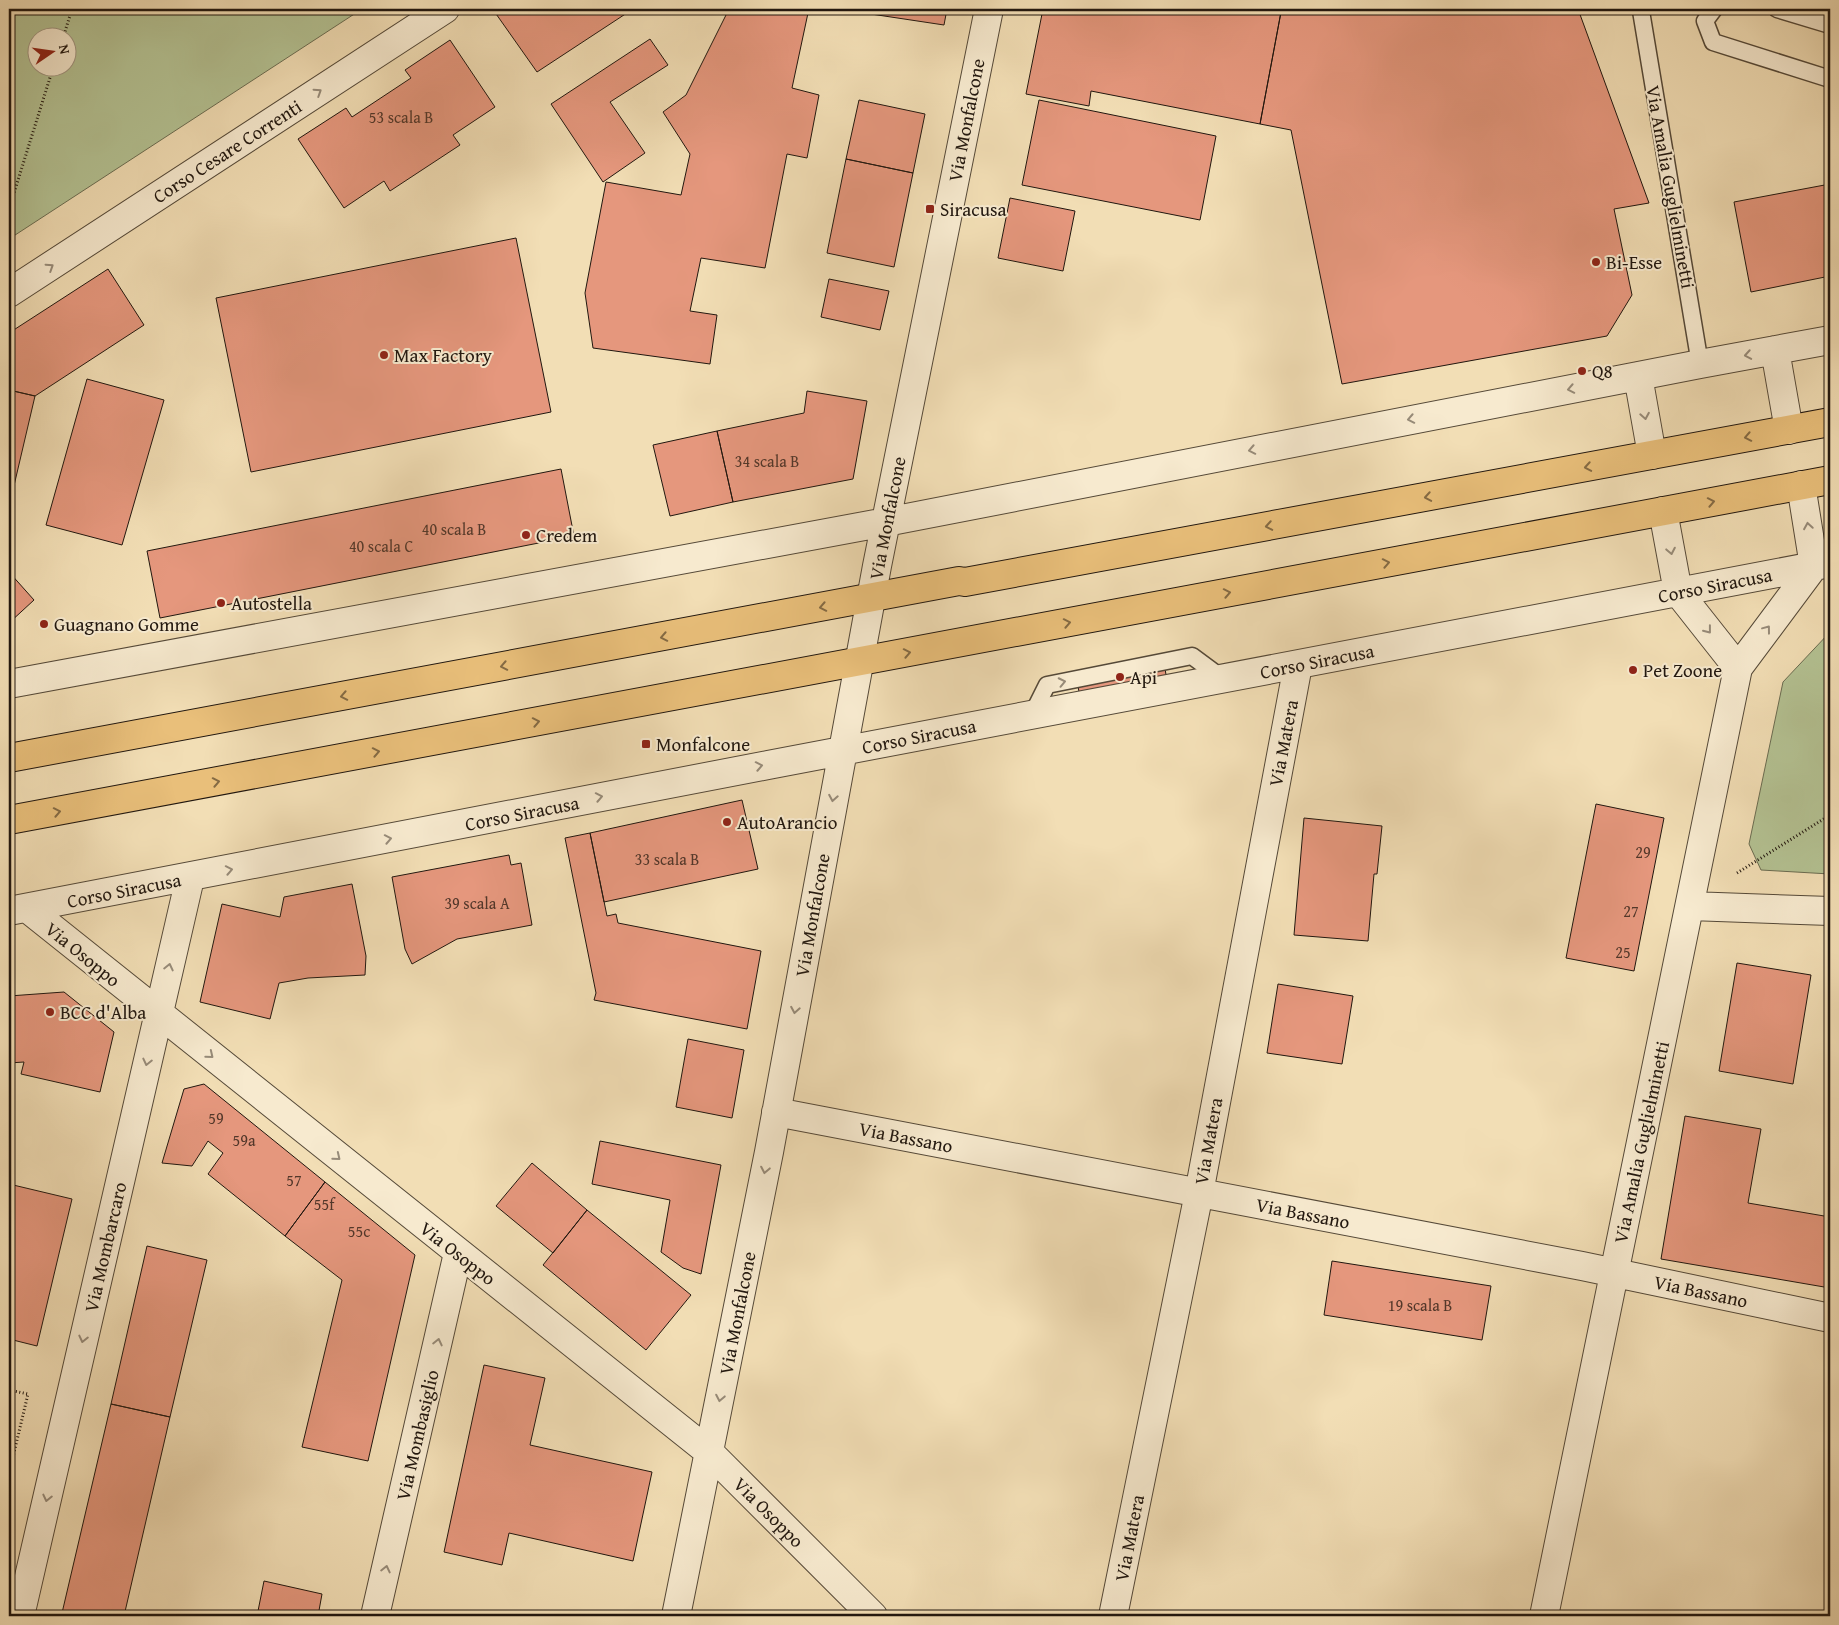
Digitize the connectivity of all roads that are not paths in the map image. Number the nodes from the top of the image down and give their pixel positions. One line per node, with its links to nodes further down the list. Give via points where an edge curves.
1 (445, 9): 8 (street, Corso Cesare Correnti, one-way to 1)
2 (989, 9): 19 (street, Via Monfalcone)
3 (1714, 9): 7 (lane, via 1705,20 1713,42)
4 (1777, 9): 6 (lane)
5 (1641, 11): 11 (lane, Via Amalia Guglielminetti)
6 (1830, 25)
7 (1830, 79)
8 (9, 293)
9 (1830, 340): 10 (street)
10 (1774, 350): 11 (street, one-way to 11); 14 (street)
11 (1700, 364): 12 (street)
12 (1638, 376): 15 (street, one-way to 15); 19 (street, one-way to 19)
13 (1830, 422): 14 (main road)
14 (1789, 430): 15 (main road, one-way to 15)
15 (1652, 455): 22 (main road, one-way to 22)
16 (1830, 480): 17 (main road)
17 (1801, 486): 18 (main road, one-way to 17); 20 (street, one-way to 17)
18 (1663, 511): 21 (street, one-way to 21); 23 (main road, one-way to 18)
19 (886, 522): 22 (street, Via Monfalcone); 26 (street)
20 (1822, 564): 21 (street, Corso Siracusa); 25 (street, Via Amalia Guglielminetti, one-way to 20)
21 (1678, 592): 24 (street, Corso Siracusa); 25 (street, one-way to 25)
22 (871, 598): 23 (street, Via Monfalcone); 28 (main road, one-way to 28)
23 (859, 662): 27 (street, Via Monfalcone); 29 (main road, one-way to 23)
24 (1298, 665): 27 (street, Corso Siracusa, one-way to 24); 36 (street, Via Matera)
25 (1738, 668): 31 (street, Via Amalia Guglielminetti)
26 (9, 684)
27 (842, 750): 30 (street, Corso Siracusa, one-way to 27); 35 (street, Via Monfalcone, one-way to 35)
28 (9, 758)
29 (9, 820)
30 (190, 878): 32 (street, Corso Siracusa); 34 (street, Via Mombarcaro, one-way to 30)
31 (1690, 906): 33 (street); 38 (street, Via Amalia Guglielminetti)
32 (18, 910): 34 (street, Via Osoppo)
33 (1830, 911)
34 (158, 1014): 37 (street, Via Osoppo, one-way to 37); 41 (street, Via Mombarcaro, one-way to 41)
35 (776, 1112): 36 (street, Via Bassano); 40 (street, Via Monfalcone, one-way to 40)
36 (1199, 1193): 38 (street, Via Bassano); 45 (street, Via Matera)
37 (458, 1253): 40 (street, Via Osoppo); 42 (street, Via Mombasiglio, one-way to 37)
38 (1614, 1273): 39 (street, Via Bassano); 46 (street, Via Amalia Guglielminetti)
39 (1830, 1318)
40 (709, 1452): 43 (street, Via Monfalcone); 44 (street, Via Osoppo)
41 (20, 1616)
42 (375, 1616)
43 (676, 1616)
44 (872, 1616)
45 (1113, 1616)
46 (1544, 1616)

